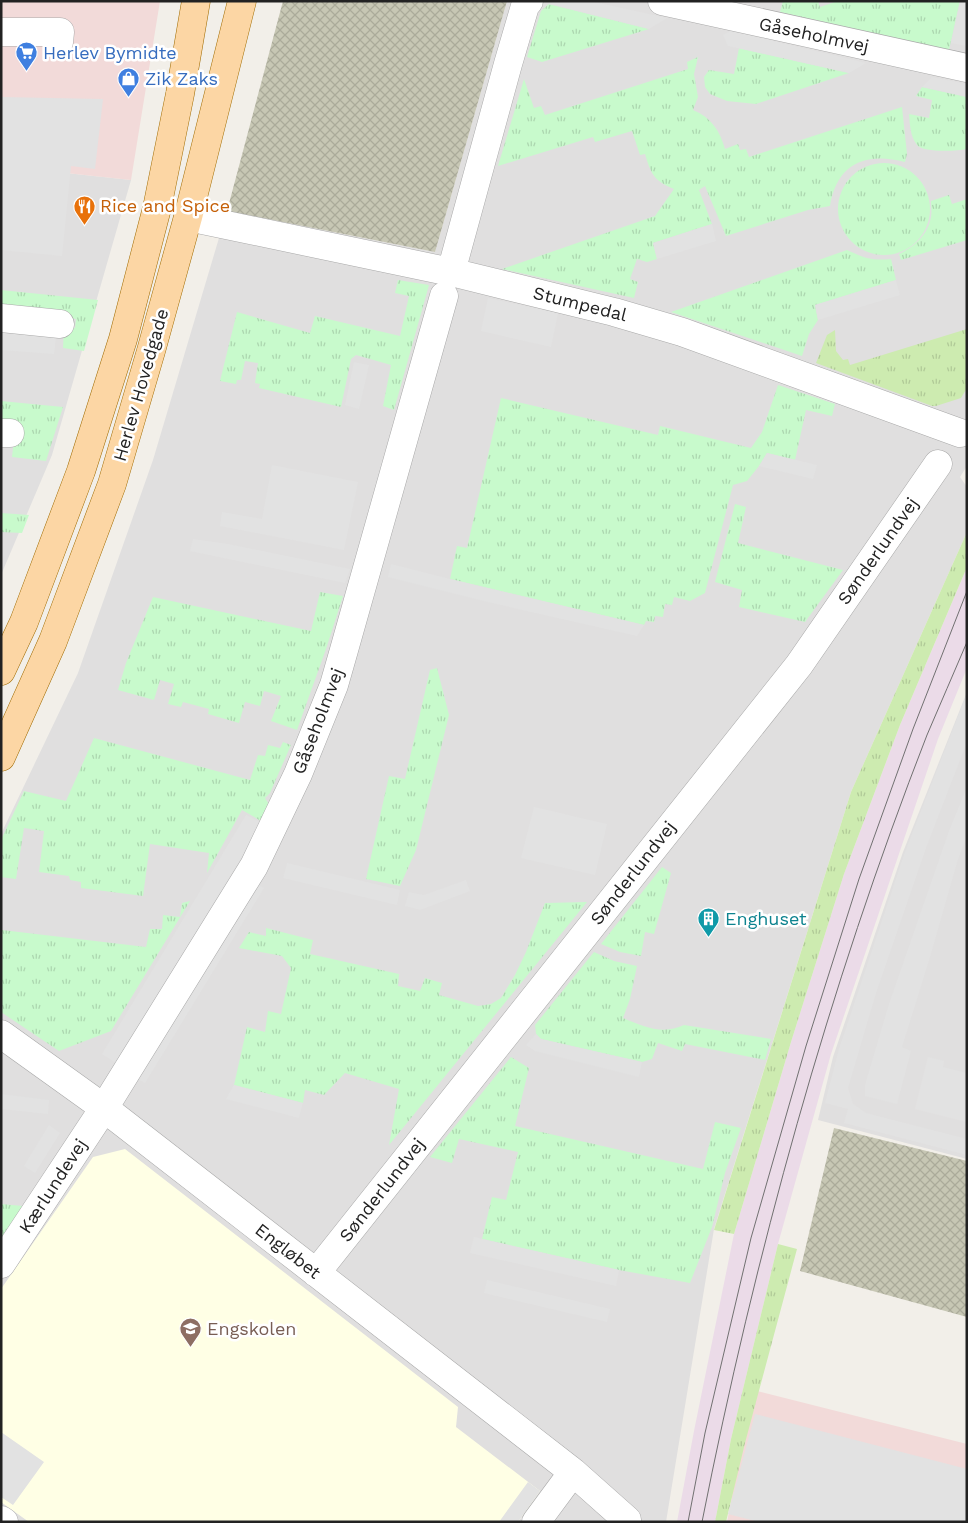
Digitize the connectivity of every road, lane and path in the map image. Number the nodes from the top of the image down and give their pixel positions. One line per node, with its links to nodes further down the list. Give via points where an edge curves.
1 (196, 1): 13 (main road, Herlev Hovedgade, via 157,208 123,339 81,471 24,622)
2 (242, 1): 8 (main road, Herlev Hovedgade)
3 (529, 1): 9 (street, Gåseholmvej, via 508,64)
4 (662, 1): 7 (street, Gåseholmvej)
5 (1, 32): 6 (street)
6 (59, 37)
7 (967, 68)
8 (188, 217): 9 (street, Stumpedal); 14 (main road, Herlev Hovedgade, via 112,484 53,641)
9 (447, 284): 12 (street, Stumpedal, via 614,312); 16 (street, Gåseholmvej, via 334,686 298,774 254,866)
10 (1, 318): 11 (street)
11 (60, 324)
12 (963, 427): 18 (street, Sønderlundvej, via 799,665)
13 (1, 671)
14 (1, 757)
15 (1, 1034): 16 (street, Engløbet)
16 (104, 1108): 17 (street, Kærlundevej); 18 (street, Engløbet)
17 (1, 1264)
18 (316, 1273): 19 (street, Engløbet)
19 (573, 1472): 20 (street, Engløbet); 21 (street)
20 (628, 1520)
21 (537, 1521)

